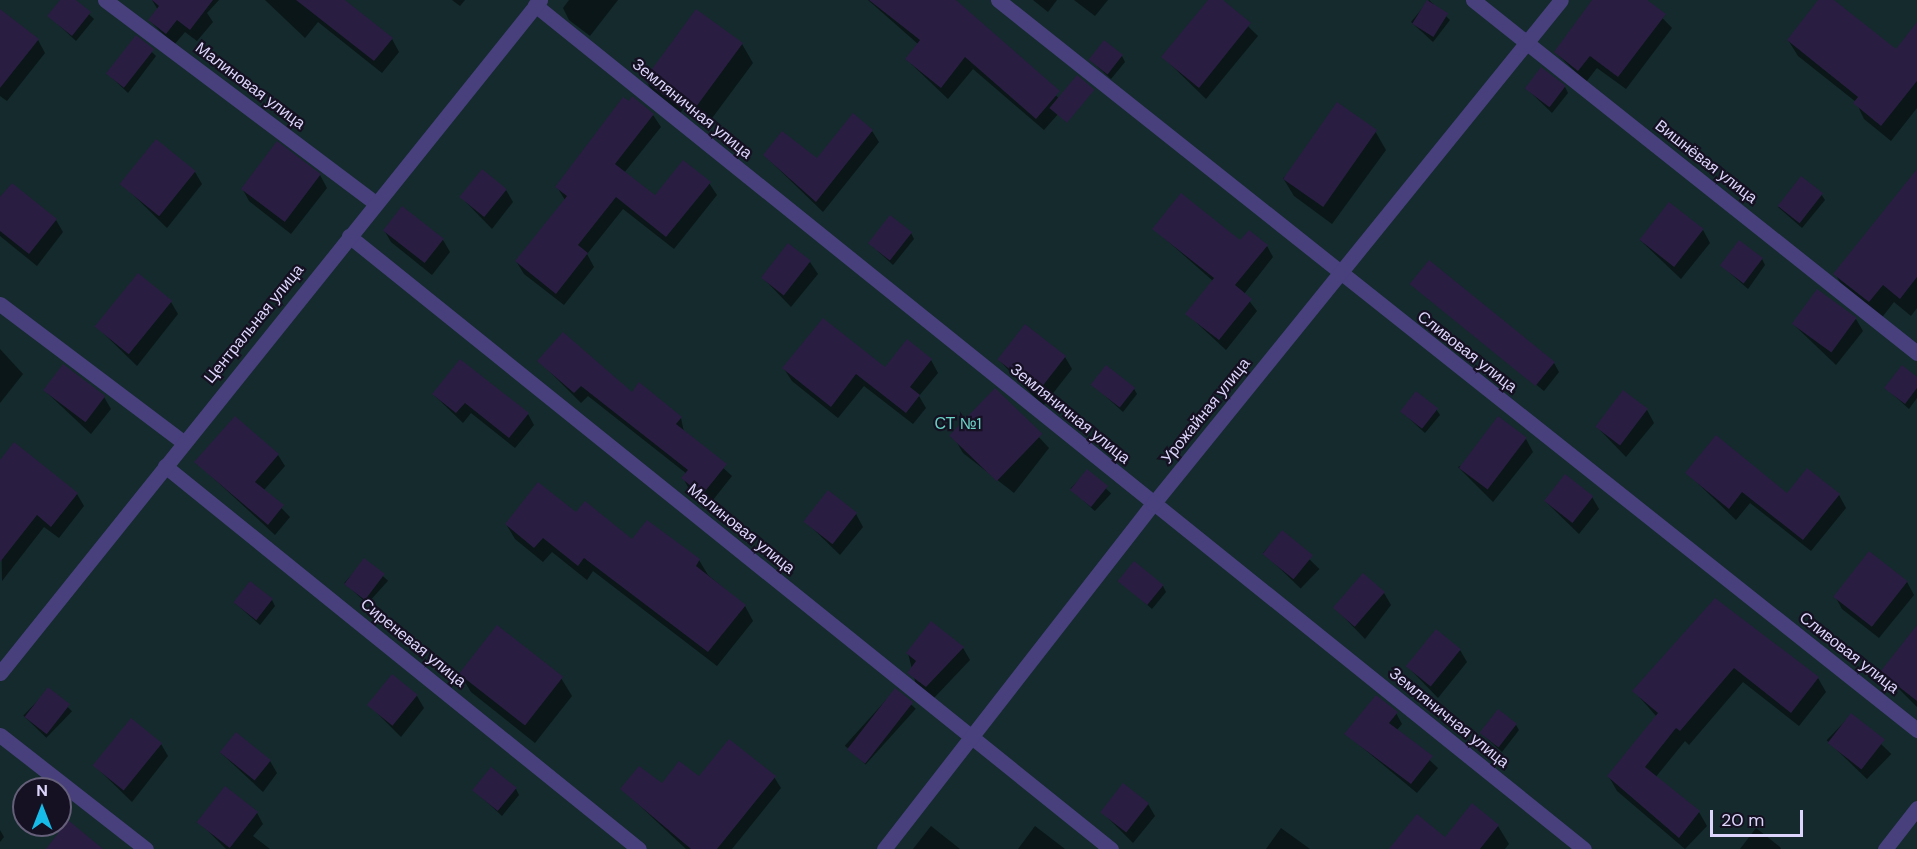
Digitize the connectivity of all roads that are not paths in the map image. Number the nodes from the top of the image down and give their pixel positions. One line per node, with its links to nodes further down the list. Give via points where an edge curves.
1 (105, 0): 7 (street, Малиновая улица)
2 (998, 0): 9 (street, Сливовая улица)
3 (1473, 0): 6 (street, Вишнёвая улица)
4 (1561, 0): 6 (street, Урожайная улица)
5 (538, 3): 7 (street, Центральная улица); 14 (street, Земляничная улица)
6 (1527, 43): 9 (street, Урожайная улица); 11 (street, Вишнёвая улица)
7 (374, 202): 8 (street, Центральная улица)
8 (349, 236): 12 (street, Центральная улица); 18 (street, Малиновая улица)
9 (1340, 275): 14 (street, Урожайная улица); 16 (street, Сливовая улица)
10 (0, 304): 12 (street)
11 (1917, 353)
12 (182, 441): 13 (street, Центральная улица)
13 (165, 466): 15 (street, Центральная улица); 21 (street, Сиреневая улица)
14 (1153, 504): 18 (street, Урожайная улица); 24 (street, Земляничная улица)
15 (0, 673)
16 (1917, 730)
17 (0, 735): 20 (street)
18 (972, 737): 22 (street, Урожайная улица); 23 (street, Малиновая улица)
19 (1917, 808): 25 (street)
20 (146, 849)
21 (639, 849)
22 (884, 849)
23 (1111, 849)
24 (1584, 849)
25 (1885, 849)

